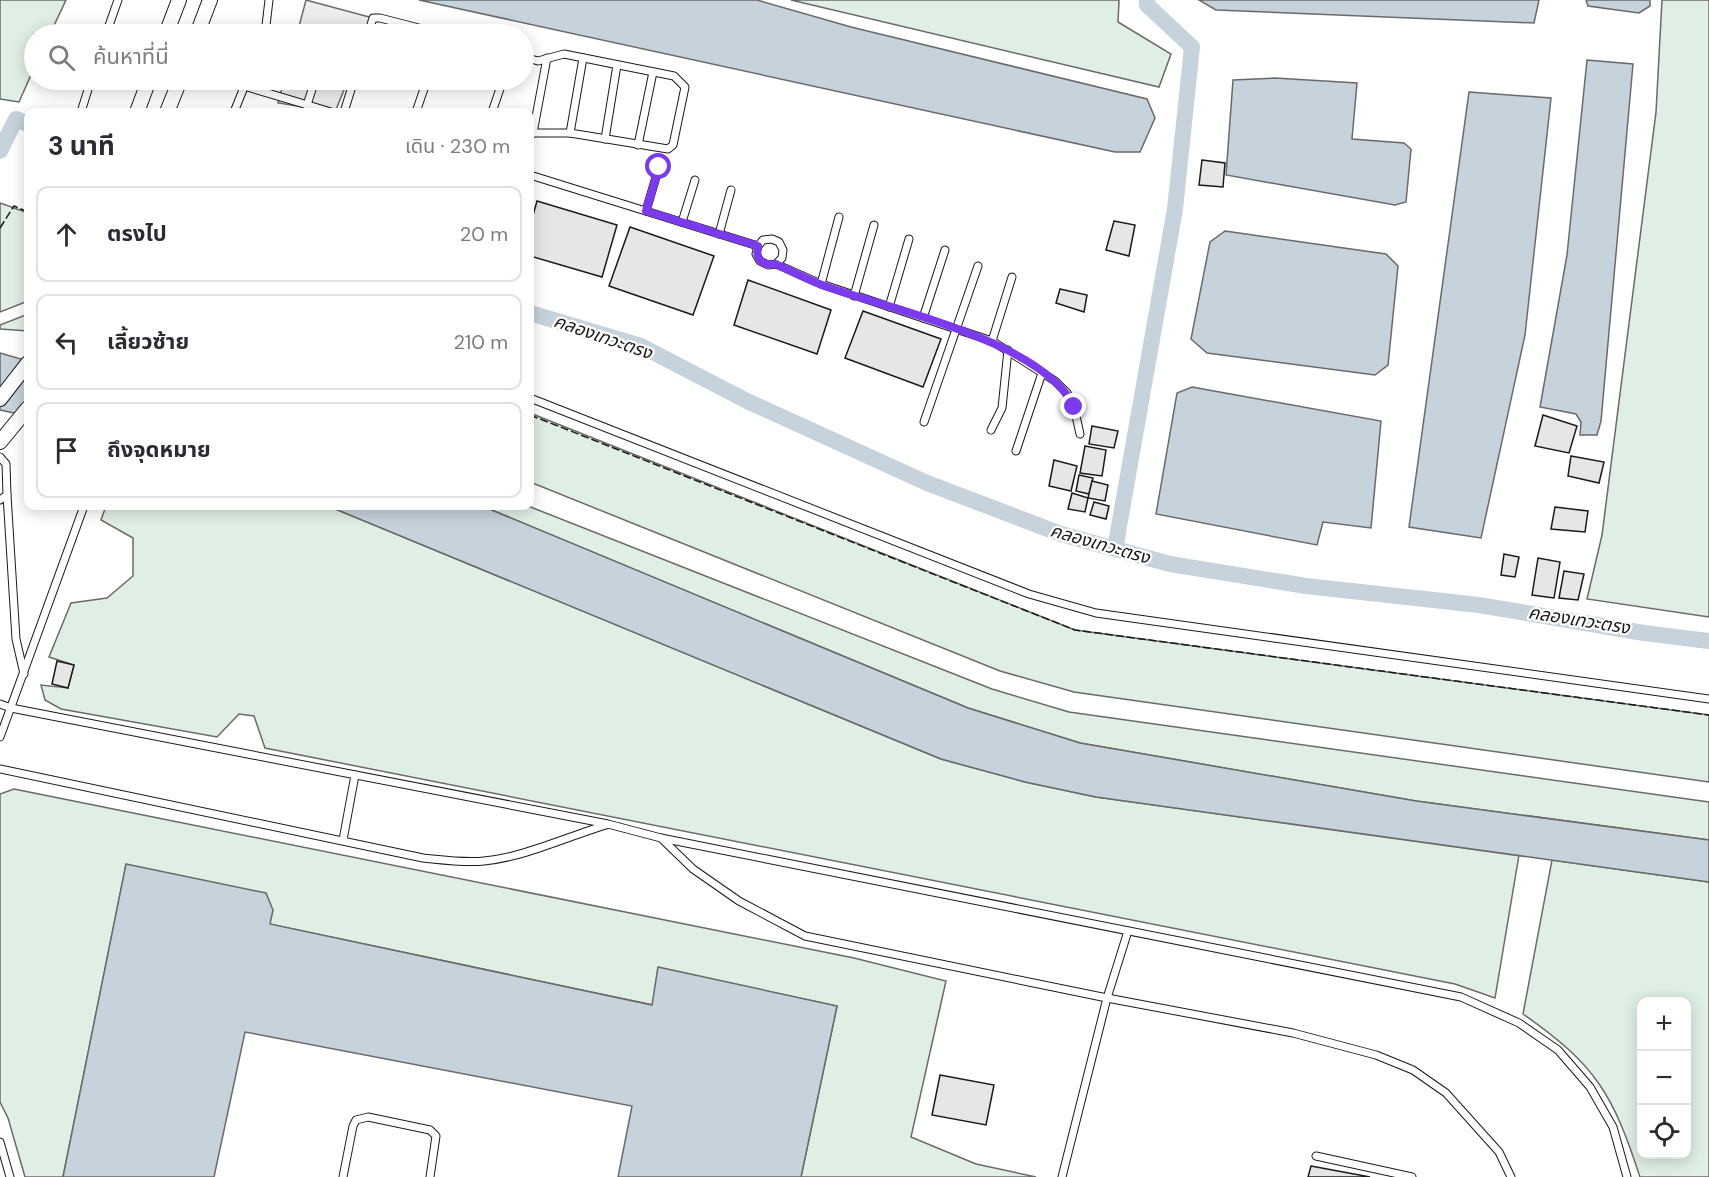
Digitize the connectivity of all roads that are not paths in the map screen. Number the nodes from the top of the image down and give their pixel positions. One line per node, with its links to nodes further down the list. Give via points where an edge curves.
1 (118, 0): 5 (lane)
2 (178, 0): 6 (street)
3 (210, 0): 7 (street)
4 (269, 0): 8 (lane)
5 (110, 24)
6 (170, 24)
7 (201, 24)
8 (266, 24)
9 (371, 24): 10 (lane, via 373,18 380,18)
10 (403, 24)
11 (547, 58): 12 (lane, via 564,54); 13 (lane); 34 (lane)
12 (583, 58): 14 (lane); 35 (lane)
13 (534, 60)
14 (617, 65): 15 (lane); 37 (lane)
15 (653, 72): 38 (lane); 38 (lane, via 674,76 685,87 673,145 668,149)
16 (88, 90): 26 (lane)
17 (145, 90): 27 (street)
18 (176, 90): 28 (street)
19 (242, 90): 29 (lane)
20 (265, 90): 25 (lane)
21 (312, 90): 25 (lane)
22 (351, 90): 31 (lane)
23 (424, 90): 32 (lane)
24 (500, 90): 33 (lane)
25 (307, 105): 30 (lane)
26 (82, 108)
27 (138, 108)
28 (169, 108)
29 (236, 108)
30 (317, 108)
31 (345, 108)
32 (417, 108)
33 (494, 108)
34 (534, 121)
35 (570, 132): 36 (lane); 37 (lane)
36 (534, 135)
37 (605, 139): 38 (lane)
38 (638, 145)
39 (659, 167): 43 (lane)
40 (534, 176): 43 (lane)
41 (695, 180): 45 (lane)
42 (730, 190): 47 (lane)
43 (646, 211): 45 (lane)
44 (839, 217): 54 (lane)
45 (682, 222): 47 (lane)
46 (874, 225): 55 (lane)
47 (719, 234): 49 (lane)
48 (909, 239): 56 (lane)
49 (758, 246): 51 (lane, via 756,254 760,261); 51 (lane, via 772,238 779,242 782,258)
50 (945, 250): 57 (lane)
51 (776, 264): 54 (lane)
52 (978, 266): 58 (lane)
53 (1012, 277): 59 (lane)
54 (821, 284): 55 (lane)
55 (854, 296): 56 (lane)
56 (889, 307): 57 (lane)
57 (923, 318): 58 (lane)
58 (957, 329): 59 (lane); 66 (lane)
59 (992, 341): 60 (lane)
60 (1008, 350): 62 (lane); 67 (lane, via 1002,408)
61 (24, 368): 63 (street)
62 (1042, 373): 68 (lane, via 1067,393); 70 (lane)
63 (0, 399)
64 (534, 400): 76 (lane, via 1029,594 1096,612)
65 (24, 413): 69 (street)
66 (924, 422)
67 (991, 430)
68 (1080, 434)
69 (0, 442)
70 (1016, 451)
71 (0, 457): 72 (lane, via 6,464)
72 (7, 495): 73 (lane); 75 (lane, via 16,639)
73 (0, 500)
74 (83, 510): 75 (lane)
75 (24, 674): 78 (lane)
76 (1709, 699)
77 (0, 704): 78 (lane)
78 (11, 708): 79 (lane); 81 (lane)
79 (0, 737)
80 (0, 769): 84 (lane)
81 (355, 775): 82 (lane); 84 (lane)
82 (608, 824): 83 (lane); 84 (lane, via 486,861 423,858)
83 (661, 838): 85 (lane); 86 (lane, via 693,869 739,901 805,936)
84 (344, 840)
85 (1128, 930): 86 (lane); 95 (lane, via 1461,997 1519,1023 1558,1050 1590,1087 1613,1128)
86 (1107, 998): 92 (lane); 94 (lane, via 1293,1033 1376,1055 1413,1070 1446,1093 1499,1152)
87 (0, 1142): 89 (lane)
88 (1317, 1156): 93 (lane)
89 (10, 1177)
90 (343, 1177): 91 (lane, via 352,1126 356,1120 368,1117 430,1130 436,1136)
91 (430, 1177)
92 (1062, 1177)
93 (1412, 1177)
94 (1511, 1177)
95 (1627, 1177)

